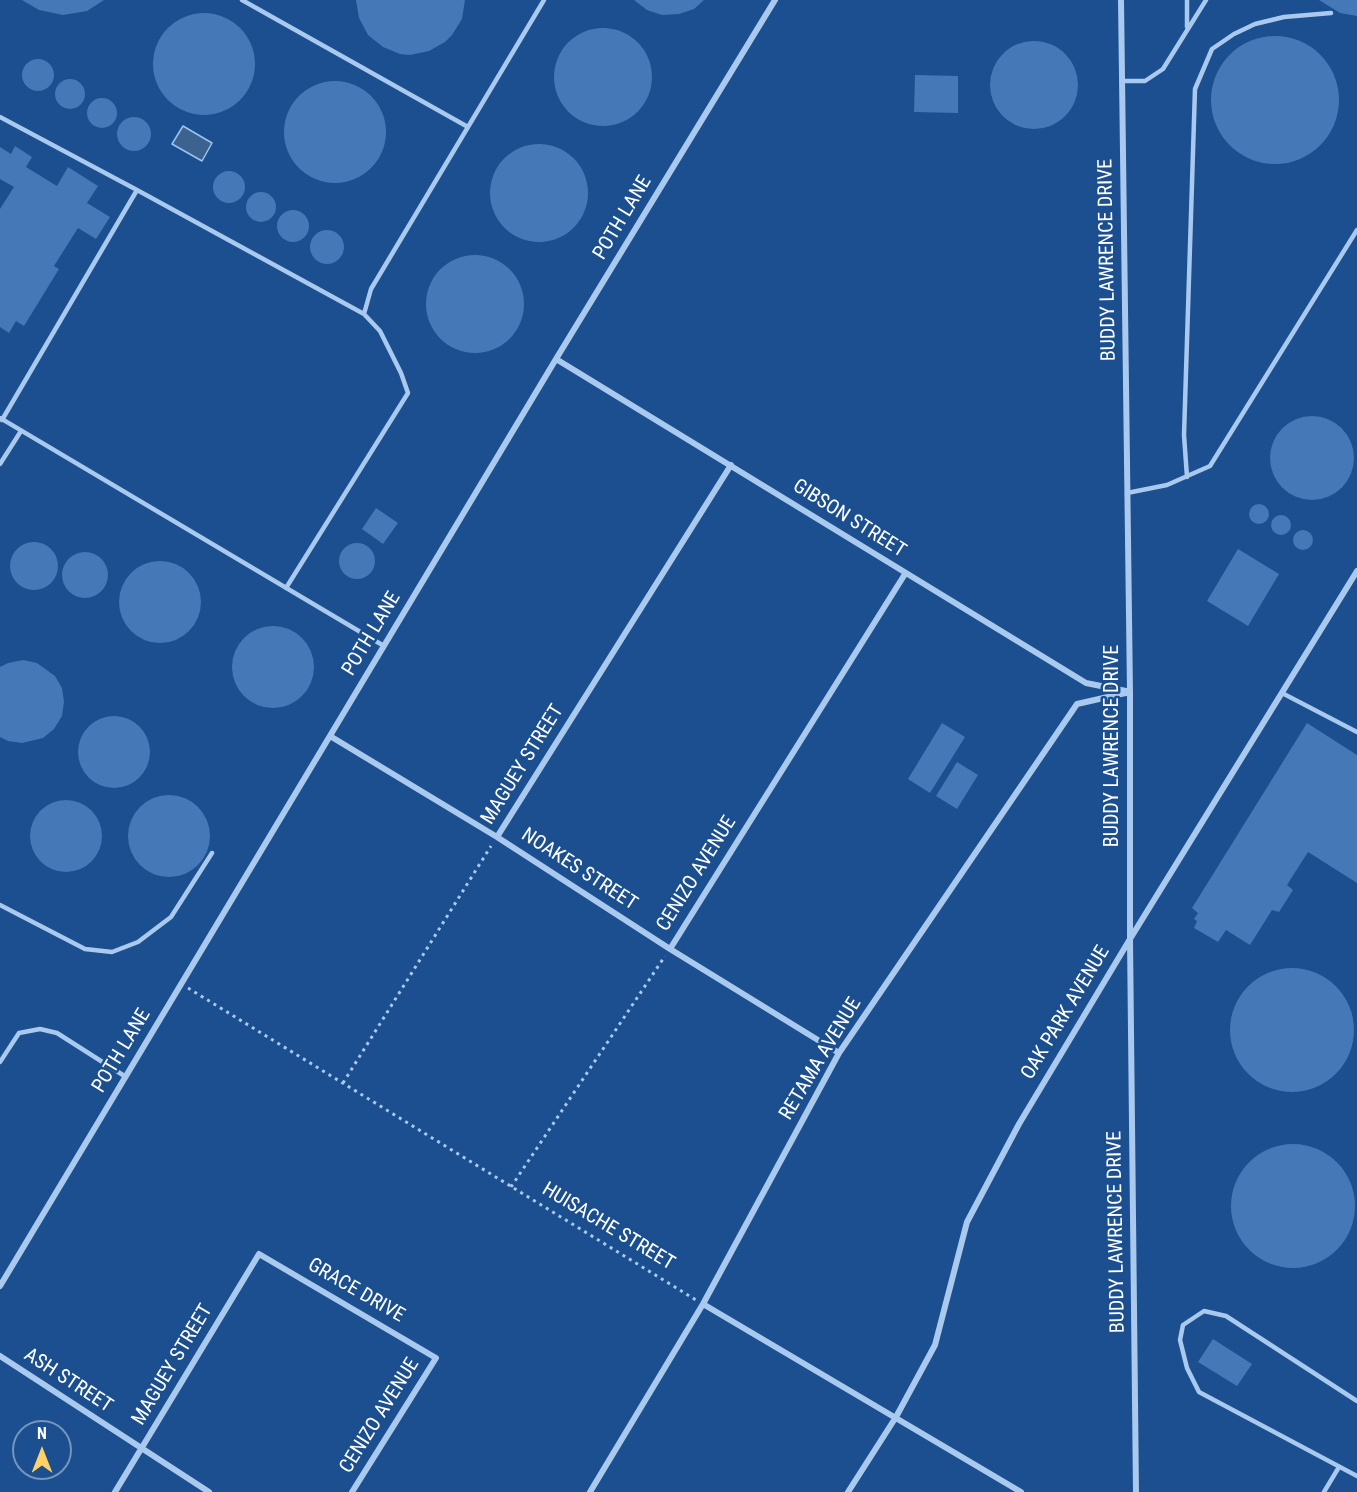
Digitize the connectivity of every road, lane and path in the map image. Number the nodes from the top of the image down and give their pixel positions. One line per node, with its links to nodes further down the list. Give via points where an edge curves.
1 (242, 0): 11 (lane)
2 (544, 0): 11 (lane)
3 (775, 0): 15 (street, POTH LANE)
4 (1121, 0): 9 (street, BUDDY LAWRENCE DRIVE)
5 (1186, 0): 8 (lane)
6 (1206, 0): 8 (lane)
7 (1330, 13): 20 (lane, via 1284,17 1254,24 1234,34 1212,49 1195,89)
8 (1187, 28): 9 (lane, via 1163,69 1145,81)
9 (1122, 81): 21 (street, BUDDY LAWRENCE DRIVE)
10 (0, 117): 12 (lane)
11 (468, 127): 14 (lane, via 371,289)
12 (136, 190): 14 (lane); 16 (lane)
13 (1357, 230): 20 (lane, via 1210,466)
14 (364, 314): 24 (lane, via 380,331 408,393)
15 (556, 359): 19 (street, GIBSON STREET); 25 (street, POTH LANE)
16 (1, 419): 17 (lane)
17 (21, 430): 18 (lane); 24 (lane)
18 (0, 464)
19 (731, 465): 23 (street, GIBSON STREET); 30 (street, MAGUEY STREET)
20 (1186, 477): 21 (lane)
21 (1127, 493): 26 (street, BUDDY LAWRENCE DRIVE)
22 (1357, 571): 27 (street, OAK PARK AVENUE)
23 (905, 574): 26 (street, GIBSON STREET, via 1086,683); 34 (street, CENIZO AVENUE)
24 (286, 588): 25 (lane)
25 (384, 646): 29 (street, POTH LANE)
26 (1130, 692): 33 (street, BUDDY LAWRENCE DRIVE); 36 (street, RETAMA AVENUE, via 1077,704)
27 (1282, 693): 28 (lane); 33 (street, OAK PARK AVENUE)
28 (1357, 732)
29 (330, 736): 30 (street, NOAKES STREET); 35 (street, POTH LANE)
30 (497, 837): 34 (street, NOAKES STREET); 39 (path, MAGUEY STREET)
31 (212, 853): 32 (lane, via 171,917 138,942 112,952 85,949)
32 (0, 905)
33 (1130, 939): 47 (street, OAK PARK AVENUE, via 1019,1124 967,1222 935,1345); 57 (street, BUDDY LAWRENCE DRIVE)
34 (670, 949): 36 (street, NOAKES STREET); 40 (path, CENIZO AVENUE)
35 (182, 984): 38 (street, POTH LANE); 39 (path, HUISACHE STREET)
36 (840, 1053): 43 (street, RETAMA AVENUE)
37 (0, 1062): 38 (lane, via 19,1033 40,1029 57,1033)
38 (126, 1077): 42 (street, POTH LANE)
39 (343, 1083): 40 (path, HUISACHE STREET)
40 (511, 1187): 43 (path, HUISACHE STREET)
41 (259, 1254): 45 (street, GRACE DRIVE); 48 (street, MAGUEY STREET)
42 (0, 1287)
43 (703, 1304): 47 (street); 54 (street, RETAMA AVENUE)
44 (0, 1356): 48 (street, ASH STREET)
45 (436, 1358): 53 (street, CENIZO AVENUE)
46 (1357, 1401): 49 (lane, via 1226,1316 1204,1311 1183,1325 1180,1340 1186,1368 1199,1392)
47 (896, 1417): 55 (street, OAK PARK AVENUE); 56 (street)
48 (141, 1449): 51 (street, MAGUEY STREET); 52 (street, ASH STREET)
49 (1340, 1467): 50 (lane); 58 (lane)
50 (1357, 1476)
51 (115, 1492)
52 (209, 1492)
53 (352, 1492)
54 (590, 1492)
55 (848, 1492)
56 (1021, 1492)
57 (1136, 1492)
58 (1324, 1492)

